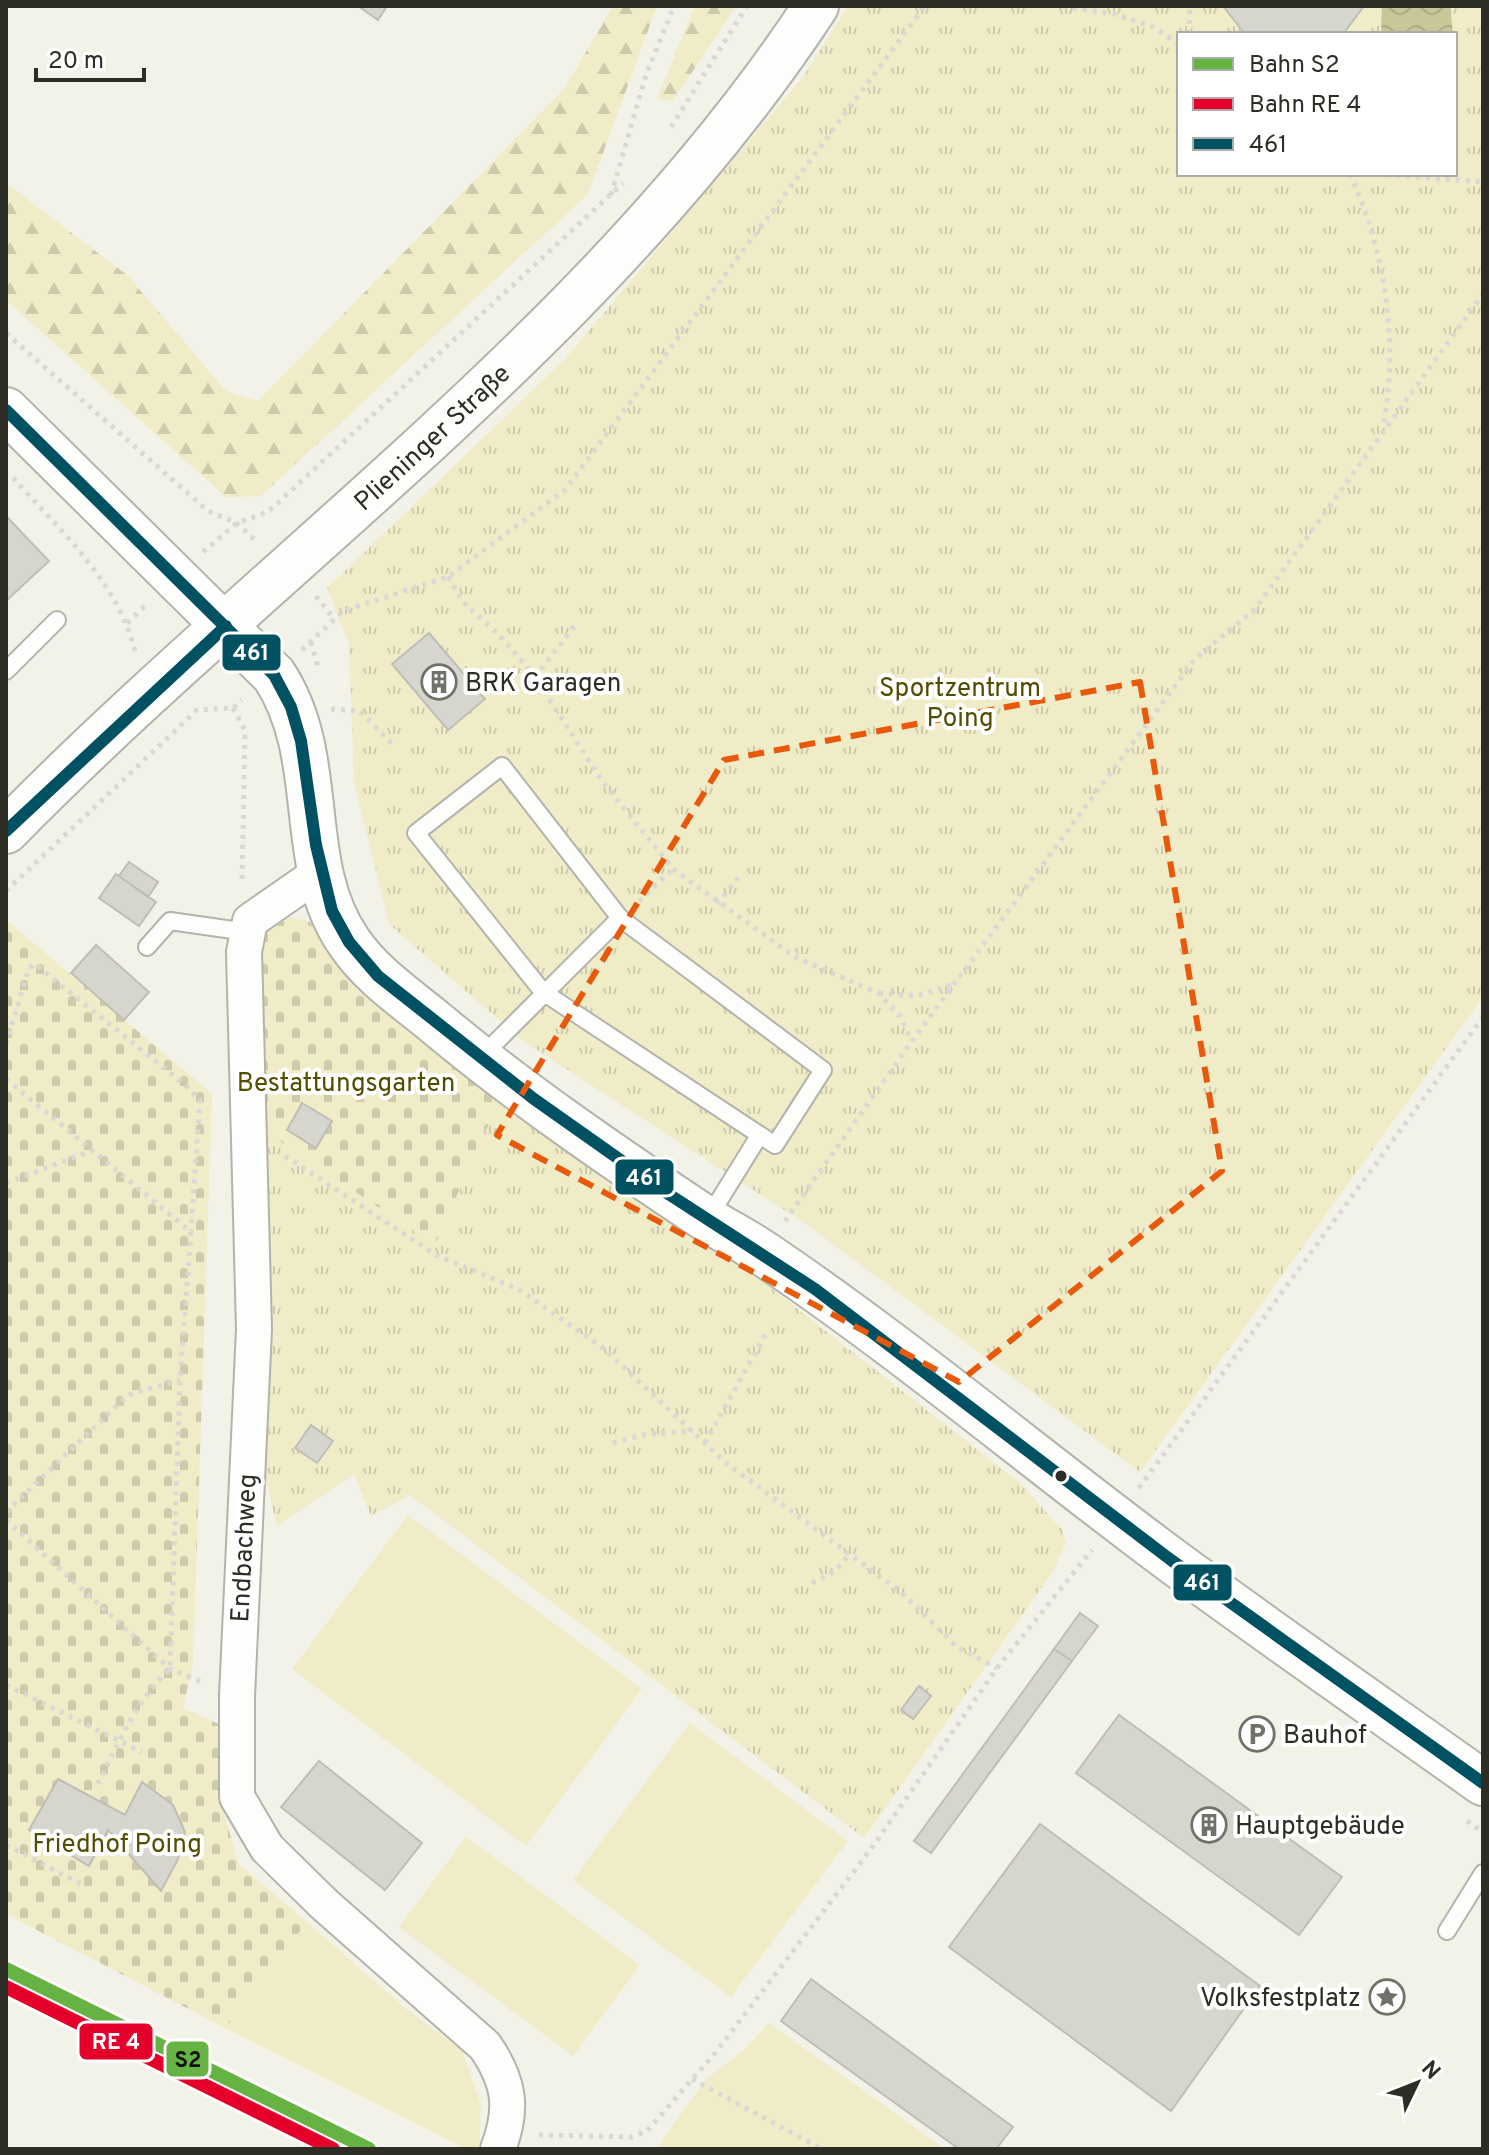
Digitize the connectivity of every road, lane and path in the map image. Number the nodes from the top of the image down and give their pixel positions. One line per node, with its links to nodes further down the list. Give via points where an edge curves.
1 (674, 6): 14 (path, via 646,75)
2 (747, 6): 9 (path)
3 (816, 6): 21 (street, Plieninger Straße, via 658,211 539,333)
4 (925, 6): 23 (path, via 565,490)
5 (1063, 6): 8 (path, via 1127,18)
6 (1190, 6): 7 (path)
7 (1189, 32)
8 (1177, 43)
9 (666, 135)
10 (1351, 176): 18 (path, via 1369,217 1389,315 1391,386)
11 (1403, 176): 13 (path)
12 (630, 177): 14 (path)
13 (1483, 182)
14 (611, 196): 20 (path, via 268,512)
15 (1483, 294): 18 (path)
16 (6, 333): 20 (path, via 208,511)
17 (6, 410): 22 (street)
18 (1383, 429): 46 (path, via 1255,609 1195,659)
19 (6, 469): 24 (path, via 95,572)
20 (237, 523): 21 (path); 22 (path)
21 (288, 569): 23 (path, via 335,620 343,611); 28 (street, Plieninger Straße)
22 (175, 577): 26 (path); 28 (street)
23 (448, 577): 32 (path, via 464,603)
24 (122, 612)
25 (57, 620): 30 (lane)
26 (127, 623)
27 (576, 624): 32 (path)
28 (226, 626): 37 (street, Plieninger Straße); 39 (street, via 274,675 300,725)
29 (311, 642): 31 (path)
30 (6, 671)
31 (321, 675)
32 (535, 677): 38 (path, via 602,781)
33 (324, 698): 34 (path)
34 (326, 709): 35 (path); 36 (path, via 360,711)
35 (328, 724)
36 (393, 745)
37 (6, 831)
38 (673, 869): 42 (path); 43 (path)
39 (319, 873): 44 (street); 52 (street, via 327,901 365,961)
40 (740, 876): 42 (path)
41 (6, 891): 44 (path, via 197,710 233,708 245,730 241,903)
42 (717, 904): 48 (path, via 795,957)
43 (620, 918): 47 (lane); 47 (lane, via 502,766 416,833); 55 (lane, via 823,1070 775,1145)
44 (248, 926): 45 (lane, via 170,921); 54 (street, Endbachweg)
45 (147, 947)
46 (956, 984): 48 (path, via 917,996); 50 (path)
47 (543, 992): 52 (lane); 55 (lane)
48 (878, 993): 50 (path, via 900,1016)
49 (1483, 1017): 65 (path)
50 (912, 1041): 58 (path, via 782,1225)
51 (6, 1044): 59 (path, via 29,968 35,964 200,1100)
52 (479, 1059): 58 (street)
53 (6, 1079): 56 (path)
54 (248, 1123): 62 (path, via 282,1154 436,1255 518,1289 603,1348); 73 (street, Endbachweg, via 254,1329)
55 (759, 1136): 58 (lane)
56 (91, 1151): 57 (path); 59 (path)
57 (6, 1183)
58 (715, 1207): 65 (street, via 762,1253 1048,1463)
59 (191, 1232): 61 (path)
60 (768, 1330): 64 (path)
61 (180, 1380): 66 (path, via 128,1395); 71 (path)
62 (693, 1431): 63 (path); 64 (path)
63 (613, 1443)
64 (705, 1443): 68 (path)
65 (1128, 1502): 70 (path); 76 (street)
66 (6, 1512)
67 (6, 1520): 71 (path)
68 (850, 1554): 69 (path, via 834,1572); 70 (path, via 901,1592 942,1635)
69 (812, 1583)
70 (997, 1668): 82 (path, via 871,1849)
71 (170, 1669): 73 (path); 74 (path)
72 (6, 1685): 74 (path)
73 (237, 1696): 83 (street, Endbachweg, via 237,1797 267,1848 485,2046 502,2071 508,2104)
74 (120, 1741): 75 (path); 77 (path)
75 (142, 1752)
76 (1483, 1783)
77 (97, 1785)
78 (6, 1845): 80 (path)
79 (1483, 1873): 81 (lane)
80 (83, 1885)
81 (1447, 1931)
82 (692, 2079): 83 (path, via 647,2131 632,2137); 84 (path)
83 (501, 2140)
84 (822, 2149)

